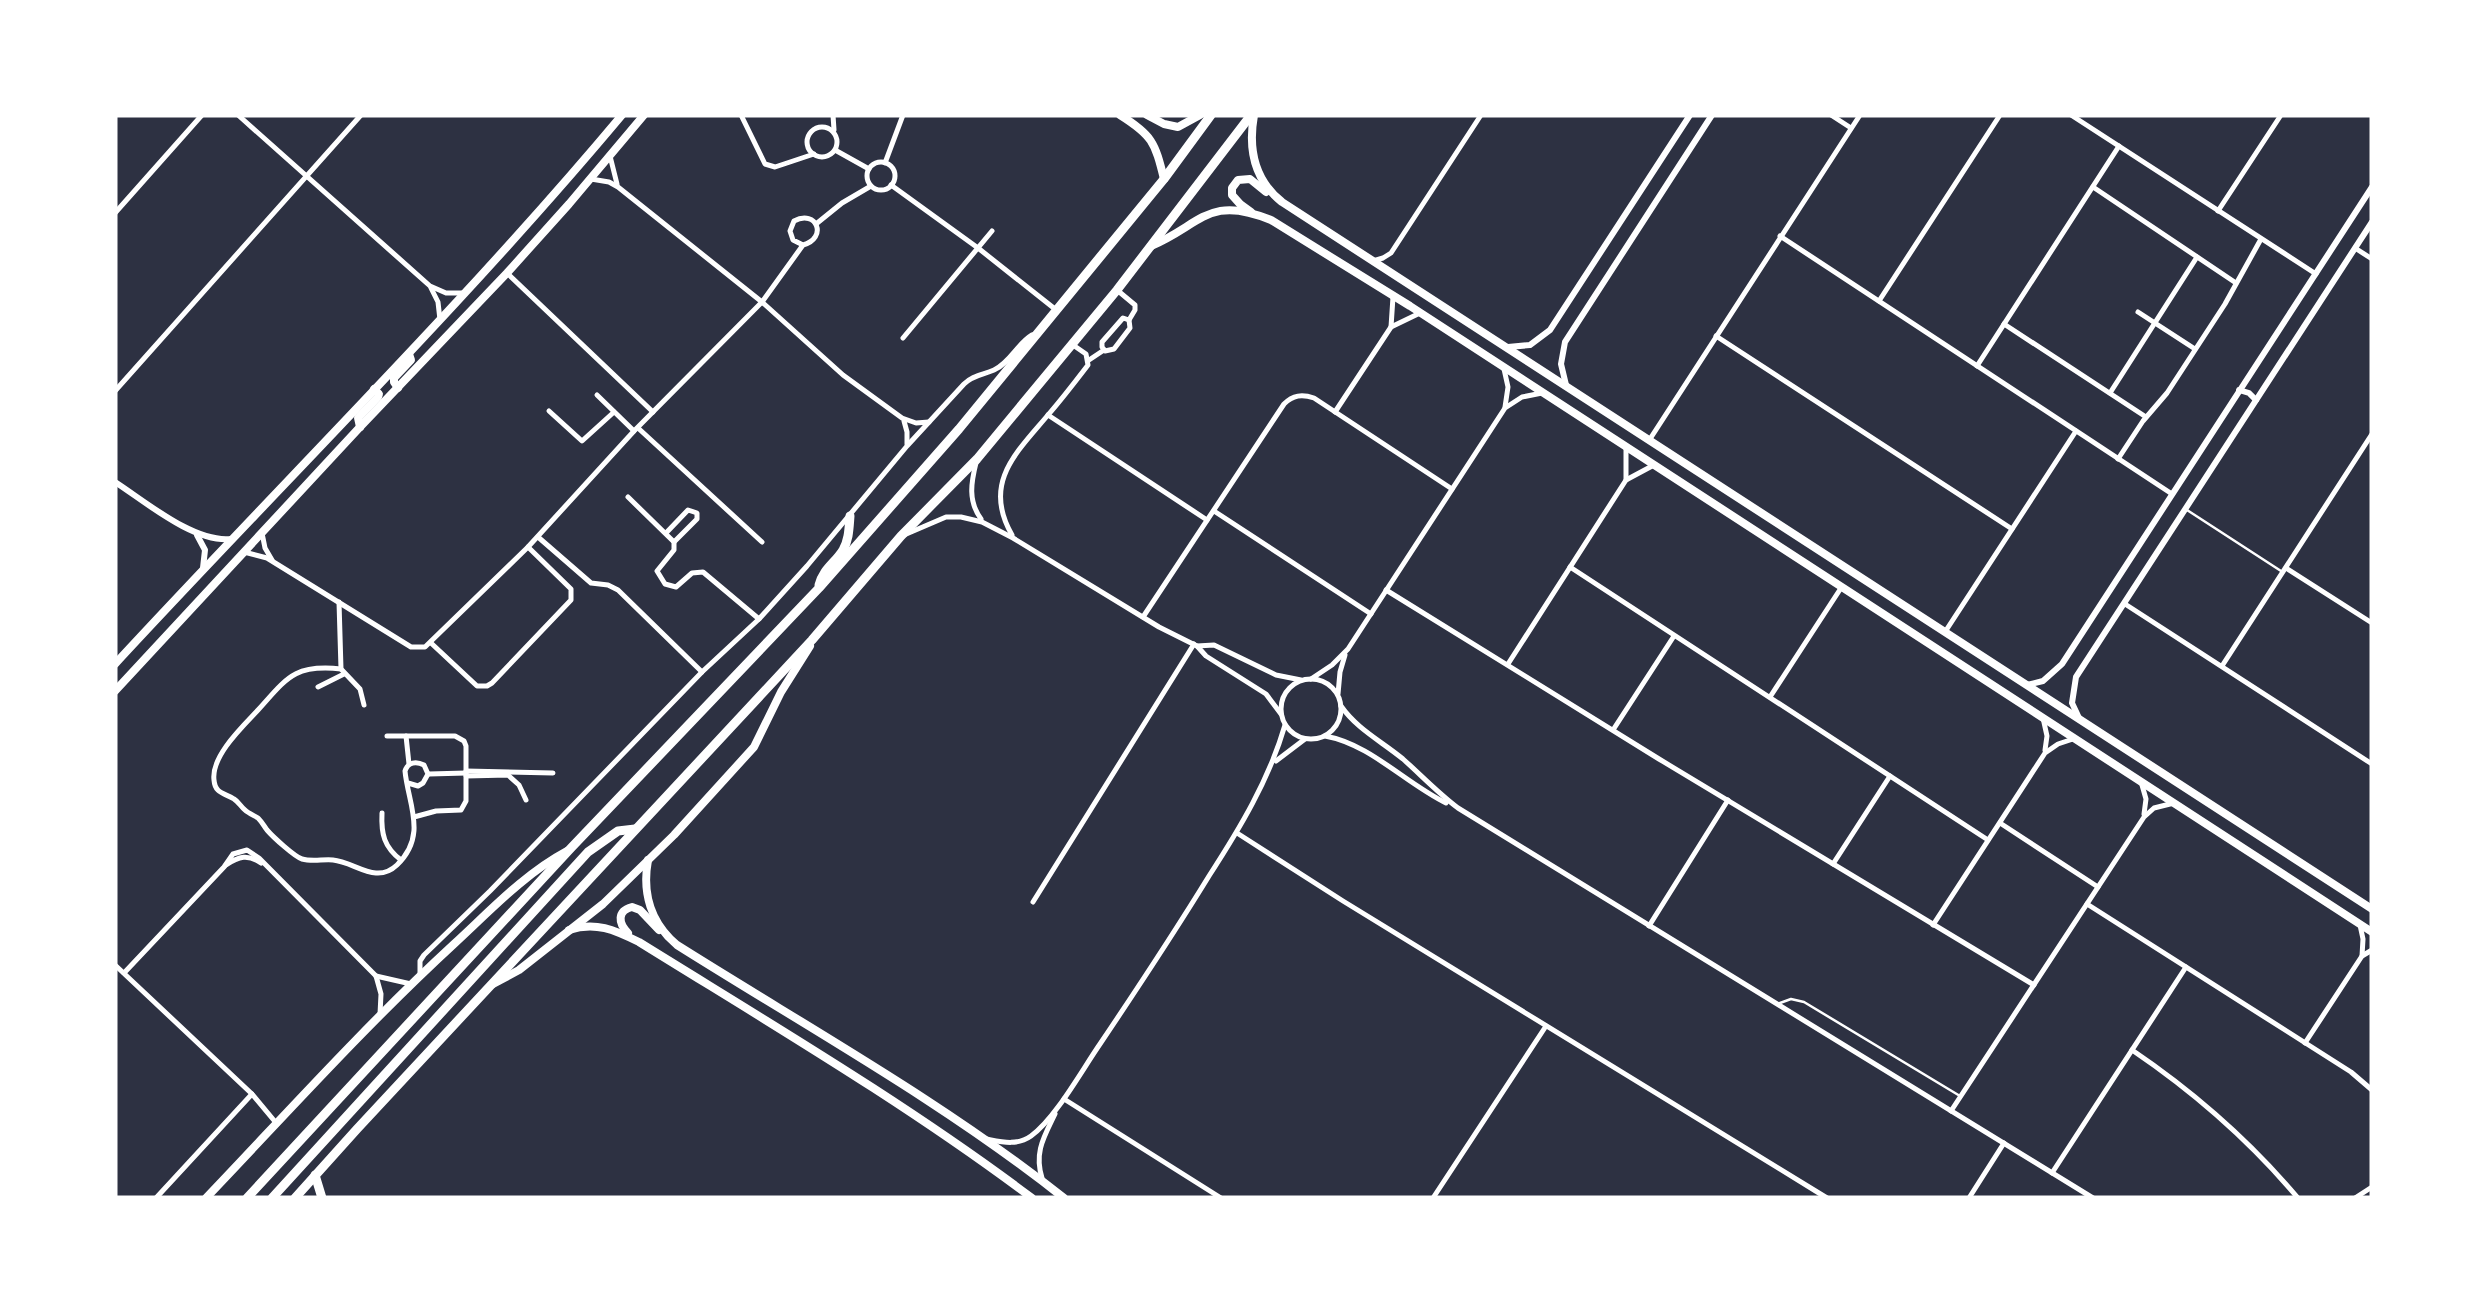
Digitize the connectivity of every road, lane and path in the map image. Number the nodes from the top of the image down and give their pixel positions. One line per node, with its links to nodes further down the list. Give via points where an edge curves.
1 (202, 115): 40 (street)
2 (238, 115): 30 (street)
3 (361, 115): 30 (street)
4 (622, 115): 61 (main road)
5 (644, 115): 27 (main road)
6 (741, 115): 26 (street, via 765,164 776,167)
7 (833, 115): 23 (street)
8 (903, 115): 28 (street)
9 (1120, 115): 32 (main road, via 1151,139)
10 (1147, 115): 11 (main road, via 1178,127)
11 (1200, 115)
12 (1211, 115): 32 (highway)
13 (1252, 115): 38 (main road, via 1255,164); 49 (highway)
14 (1482, 115): 51 (street)
15 (1690, 115): 66 (street)
16 (1712, 115): 71 (street)
17 (1831, 115): 22 (street)
18 (1860, 115): 22 (street)
19 (2000, 115): 64 (street)
20 (2071, 115): 24 (street)
21 (2281, 115): 39 (street)
22 (1851, 128): 45 (street)
23 (835, 133): 25 (street); 26 (street, via 821,126 811,131 807,141)
24 (2120, 146): 36 (street); 39 (street)
25 (835, 150): 26 (street); 29 (street)
26 (814, 154)
27 (610, 156): 31 (main road); 35 (street)
28 (885, 162): 29 (street); 33 (street, via 894,172)
29 (869, 169): 34 (street)
30 (306, 176): 59 (street); 92 (street)
31 (591, 179): 35 (street); 56 (main road)
32 (1164, 179): 65 (highway)
33 (891, 185): 34 (street); 48 (street)
34 (871, 186): 43 (street)
35 (618, 187): 63 (street)
36 (2093, 187): 52 (street); 73 (street)
37 (2372, 187): 57 (street)
38 (1275, 196): 41 (main road, via 1250,179 1238,180 1232,194); 54 (main road)
39 (2218, 210): 46 (street)
40 (115, 213)
41 (1254, 213): 49 (main road, via 1214,212); 62 (main road)
42 (2372, 222): 50 (street)
43 (816, 224): 47 (street, via 816,238); 47 (street, via 804,217 792,224 791,238)
44 (992, 231): 48 (street)
45 (1780, 236): 64 (street); 76 (street)
46 (2261, 238): 57 (street); 58 (street)
47 (803, 245): 63 (street)
48 (978, 248): 65 (street); 77 (street)
49 (1146, 248): 60 (highway)
50 (2355, 248): 53 (street); 87 (street)
51 (1390, 253): 54 (street); 55 (street)
52 (2198, 256): 58 (street); 72 (street)
53 (2372, 259)
54 (1373, 260): 55 (main road)
55 (1392, 272): 79 (main road)
56 (507, 273): 89 (main road); 100 (street)
57 (2316, 274): 84 (street)
58 (2236, 283): 80 (street)
59 (430, 286): 61 (street); 69 (street)
60 (1117, 290): 70 (street, via 1135,304); 78 (highway)
61 (464, 294): 69 (main road)
62 (1393, 295): 68 (main road); 74 (street)
63 (762, 302): 100 (street); 104 (street)
64 (1879, 302): 86 (street)
65 (1056, 309): 75 (highway)
66 (1562, 311): 71 (street, via 1568,323); 79 (street, via 1538,341)
67 (2138, 312): 72 (street)
68 (1421, 313): 74 (street); 85 (main road)
69 (440, 320): 82 (main road)
70 (1129, 320): 81 (street, via 1114,349); 81 (street, via 1118,322 1102,342)
71 (1578, 322): 88 (street, via 1562,353)
72 (2155, 323): 80 (street); 94 (street)
73 (2004, 324): 86 (street); 94 (street)
74 (1391, 326): 101 (street)
75 (1035, 334): 105 (street, via 998,368 970,378); 143 (highway)
76 (1716, 336): 110 (street); 127 (street)
77 (903, 338)
78 (1072, 344): 83 (street); 115 (highway)
79 (1507, 346): 88 (main road)
80 (2195, 349): 103 (street)
81 (1104, 350): 83 (street)
82 (409, 354): 89 (main road, via 393,380); 90 (main road)
83 (1089, 360): 102 (street)
84 (2257, 364): 87 (street); 91 (street)
85 (1502, 366): 93 (main road); 97 (street)
86 (1977, 366): 108 (street)
87 (2272, 375): 96 (street)
88 (1566, 384): 110 (main road)
89 (398, 388): 106 (main road)
90 (374, 389): 106 (main road, via 378,397 358,418); 134 (main road)
91 (2240, 390): 96 (street); 120 (street)
92 (115, 391)
93 (1542, 392): 97 (street); 112 (main road)
94 (2110, 393): 103 (street)
95 (597, 395): 99 (street)
96 (2256, 400): 122 (street)
97 (1505, 408): 119 (street)
98 (549, 411): 99 (street, via 582,441)
99 (614, 412): 107 (street)
100 (653, 412): 107 (street)
101 (1335, 412): 119 (street); 123 (street, via 1308,396 1289,399)
102 (1048, 415): 125 (street); 133 (street, via 1011,458 1003,478 1002,509)
103 (2146, 417): 114 (street)
104 (902, 418): 105 (street); 111 (street)
105 (930, 422): 111 (street)
106 (360, 426): 128 (main road)
107 (636, 429): 132 (street); 136 (street)
108 (2076, 431): 114 (street); 127 (street)
109 (2372, 434): 142 (street)
110 (1650, 440): 113 (main road)
111 (907, 446): 124 (street)
112 (1626, 446): 116 (main road); 117 (street)
113 (1665, 450): 116 (main road); 149 (main road)
114 (2118, 458): 120 (street)
115 (978, 459): 126 (street, via 972,502); 131 (highway)
116 (1654, 465): 117 (street); 144 (main road)
117 (1626, 480): 140 (street)
118 (115, 482): 130 (street)
119 (1452, 490): 145 (street)
120 (2172, 494): 153 (street)
121 (628, 497): 129 (street)
122 (2185, 508): 142 (lane); 147 (street)
123 (1214, 511): 125 (street); 148 (street)
124 (850, 516): 143 (highway, via 843,550); 151 (street)
125 (1207, 520): 150 (street)
126 (982, 522): 131 (street, via 946,517); 133 (street)
127 (2012, 529): 155 (street)
128 (262, 532): 138 (main road); 139 (street)
129 (666, 533): 135 (street); 135 (street, via 688,510 697,512)
130 (196, 534): 134 (street); 141 (street, via 205,550)
131 (901, 536): 158 (highway)
132 (538, 537): 137 (street); 166 (street, via 590,583 614,587)
133 (1013, 538): 150 (street)
134 (230, 539): 141 (main road)
135 (674, 542): 151 (street, via 657,572 665,584 672,588 702,572)
136 (762, 542)
137 (528, 547): 159 (street); 159 (street, via 571,589 571,600 492,682 477,686)
138 (244, 552): 139 (street); 171 (main road)
139 (274, 562): 146 (street)
140 (1570, 567): 156 (street); 163 (street)
141 (204, 568): 162 (main road)
142 (2284, 569): 152 (street); 164 (street)
143 (819, 588): 210 (highway)
144 (1841, 588): 154 (main road); 173 (street)
145 (1386, 590): 148 (street); 163 (street)
146 (339, 602): 159 (street, via 411,648); 165 (street)
147 (2124, 604): 157 (street); 164 (street)
148 (1371, 614): 161 (street)
149 (1919, 615): 154 (main road, via 1907,621); 155 (main road)
150 (1143, 618): 160 (street)
151 (759, 619): 166 (street)
152 (2372, 623)
153 (2086, 626): 157 (street); 169 (street, via 2056,671)
154 (1908, 630): 177 (main road)
155 (1945, 632): 169 (main road)
156 (1675, 636): 173 (street); 180 (street)
157 (2102, 638): 178 (street, via 2073,686)
158 (812, 640): 207 (highway); 212 (main road, via 754,747)
159 (431, 643)
160 (1196, 645): 168 (street, via 1214,644 1268,672); 176 (street, via 1266,694); 215 (street)
161 (1348, 649): 167 (street); 172 (street)
162 (115, 664)
163 (1508, 664): 180 (street)
164 (2222, 666): 188 (street)
165 (342, 672): 170 (street); 174 (street, via 360,689); 211 (street, via 308,668 290,677 222,753 216,787 300,859 335,860 374,873)
166 (702, 672): 231 (street, via 424,954)
167 (1311, 679): 168 (street); 172 (street)
168 (1302, 680): 176 (street, via 1283,697)
169 (2027, 685): 178 (main road)
170 (318, 687)
171 (115, 692)
172 (1338, 696): 175 (street)
173 (1770, 698): 195 (street)
174 (364, 705)
175 (1341, 706): 183 (street, via 1338,724); 202 (street)
176 (1281, 714): 179 (street)
177 (2043, 718): 184 (main road); 186 (street)
178 (2080, 719): 194 (main road)
179 (1285, 725): 185 (street); 189 (street)
180 (1613, 730): 200 (street)
181 (388, 736): 182 (street)
182 (406, 736): 187 (street); 190 (street, via 460,738)
183 (1325, 736): 185 (street); 202 (street, via 1352,744)
184 (2074, 738): 186 (street); 196 (main road)
185 (1304, 739): 189 (street)
186 (2045, 753): 206 (street)
187 (409, 764): 192 (street, via 419,762); 197 (street)
188 (2372, 764)
189 (1271, 767): 208 (street)
190 (466, 773): 192 (street); 193 (street); 205 (street, via 464,808)
191 (553, 773): 193 (street)
192 (428, 774): 197 (street, via 423,784)
193 (512, 774): 199 (street)
194 (2164, 774): 198 (main road, via 2166,784); 217 (main road)
195 (1890, 776): 209 (street); 213 (street)
196 (2141, 782): 198 (main road); 204 (street)
197 (408, 783): 205 (street)
198 (2154, 790): 201 (main road)
199 (526, 800)
200 (1728, 800): 213 (street); 220 (street)
201 (2174, 804): 204 (street); 219 (main road)
202 (1458, 808): 220 (street)
203 (382, 814): 211 (street, via 383,838)
204 (2144, 816): 214 (street)
205 (414, 817): 211 (street)
206 (2000, 823): 209 (street); 214 (street)
207 (635, 829): 233 (highway); 257 (highway, via 618,831 588,852)
208 (1237, 833): 237 (street); 243 (street)
209 (1988, 840): 218 (street)
210 (571, 848): 231 (main road, via 517,885); 256 (highway)
211 (402, 860)
212 (648, 860): 221 (main road); 223 (main road, via 646,895)
213 (1833, 864): 218 (street)
214 (2098, 887): 216 (street)
215 (1033, 902)
216 (2087, 904): 228 (street); 234 (street)
217 (2372, 909)
218 (1933, 925): 234 (street)
219 (2360, 925): 222 (main road); 226 (street)
220 (1649, 926): 235 (street)
221 (568, 930): 224 (main road, via 597,926); 233 (main road)
222 (2372, 932)
223 (666, 936): 224 (main road, via 640,910 629,908 620,922); 247 (main road)
224 (639, 942): 260 (main road)
225 (2372, 950): 226 (street)
226 (2362, 956): 238 (street)
227 (115, 965): 229 (street)
228 (2186, 967): 238 (street); 239 (street)
229 (124, 973): 230 (street, via 224,867 250,857); 241 (street)
230 (376, 976): 232 (street); 236 (street)
231 (420, 976): 232 (main road)
232 (411, 984): 236 (main road)
233 (493, 984): 250 (highway)
234 (2034, 985): 242 (street)
235 (1776, 1005): 242 (lane, via 1804,1002); 245 (street)
236 (380, 1014): 246 (main road)
237 (1546, 1026): 263 (street); 264 (street)
238 (2305, 1043): 240 (street)
239 (2132, 1050): 249 (street); 266 (street, via 2214,1111)
240 (2372, 1090)
241 (252, 1094): 246 (street); 254 (street)
242 (1961, 1097): 245 (street)
243 (1064, 1099): 244 (street); 262 (street)
244 (1058, 1106): 247 (street, via 1021,1142); 251 (street, via 1040,1145)
245 (1952, 1112): 248 (street)
246 (277, 1124): 255 (main road)
247 (982, 1138): 251 (main road)
248 (2004, 1143): 249 (street); 265 (street)
249 (2052, 1173): 253 (street)
250 (315, 1175): 258 (highway); 259 (highway)
251 (1043, 1181): 261 (main road)
252 (2372, 1186): 267 (street)
253 (2088, 1196)
254 (156, 1198)
255 (206, 1198)
256 (246, 1198)
257 (272, 1198)
258 (295, 1198)
259 (322, 1198)
260 (1032, 1198)
261 (1064, 1198)
262 (1222, 1198)
263 (1433, 1198)
264 (1828, 1198)
265 (1969, 1198)
266 (2298, 1198)
267 (2355, 1198)

